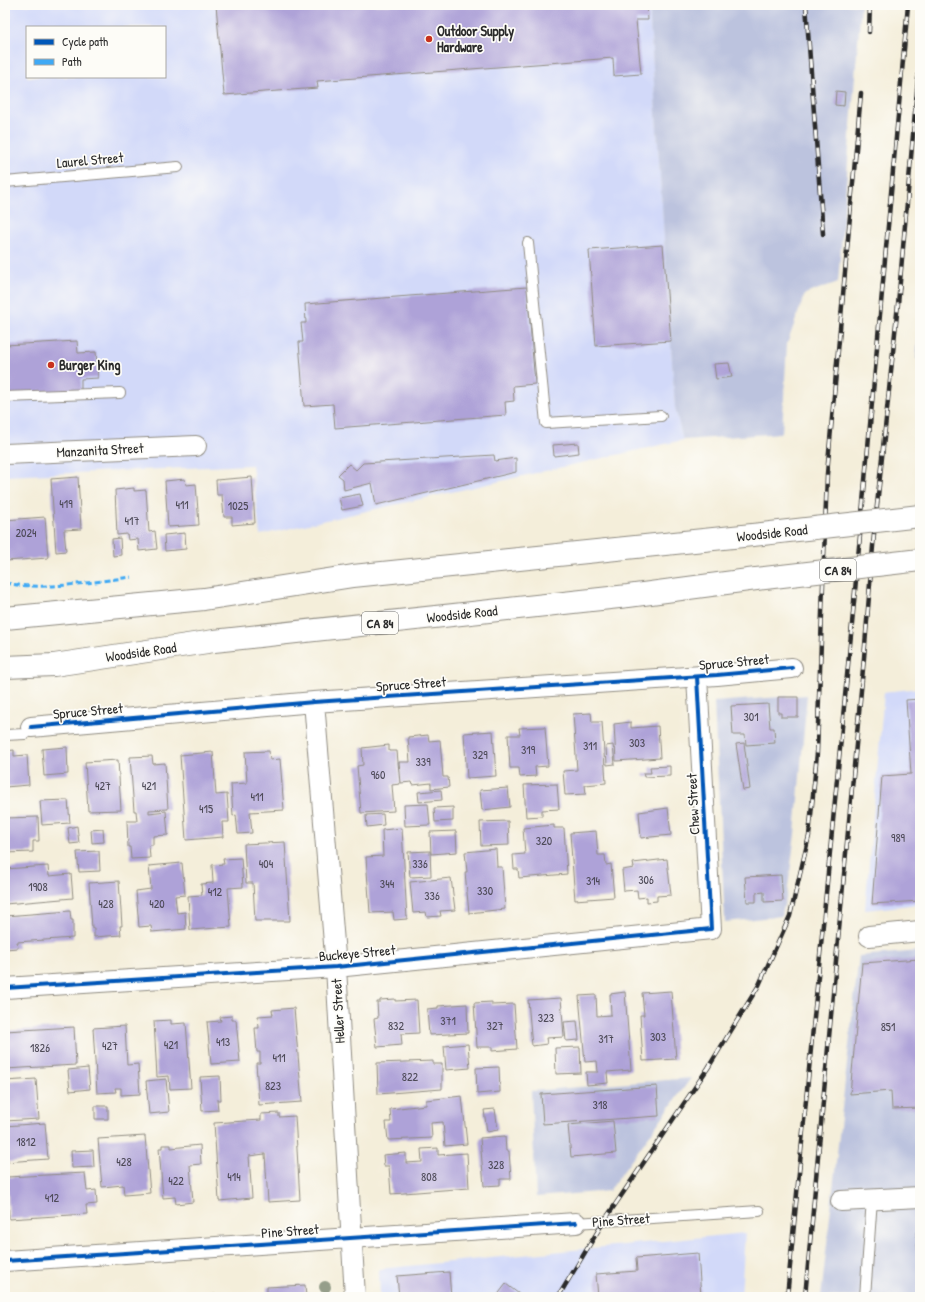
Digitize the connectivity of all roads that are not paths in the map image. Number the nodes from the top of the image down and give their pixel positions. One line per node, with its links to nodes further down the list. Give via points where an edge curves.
1 (178, 167): 2 (lane, Laurel Street)
2 (5, 182)
3 (528, 243): 6 (lane, via 546,423)
4 (120, 393): 5 (lane)
5 (5, 397)
6 (661, 416)
7 (196, 446): 8 (street, Manzanita Street)
8 (5, 454)
9 (920, 516): 11 (highway, Woodside Road, bridge, via 353,576 204,599)
10 (920, 560): 12 (highway, Woodside Road / CA 84, bridge, via 621,597 214,641 54,665)
11 (5, 618)
12 (5, 667)
13 (792, 668): 14 (street, Spruce Street)
14 (697, 677): 15 (street, Spruce Street); 18 (street, Chew Street)
15 (314, 702): 16 (street, Spruce Street); 21 (street, Heller Street)
16 (31, 727): 17 (lane, via 25,734)
17 (5, 735)
18 (711, 929): 21 (street, Buckeye Street)
19 (920, 931): 20 (street)
20 (869, 936)
21 (336, 967): 22 (street, Buckeye Street); 28 (street, Heller Street)
22 (5, 988)
23 (920, 1197): 24 (street)
24 (872, 1199): 25 (street); 31 (lane)
25 (841, 1201)
26 (759, 1211): 27 (lane, Pine Street)
27 (576, 1223): 28 (street, Pine Street)
28 (351, 1238): 29 (street, Pine Street); 30 (street, Heller Street)
29 (5, 1261)
30 (355, 1297)
31 (866, 1297)

